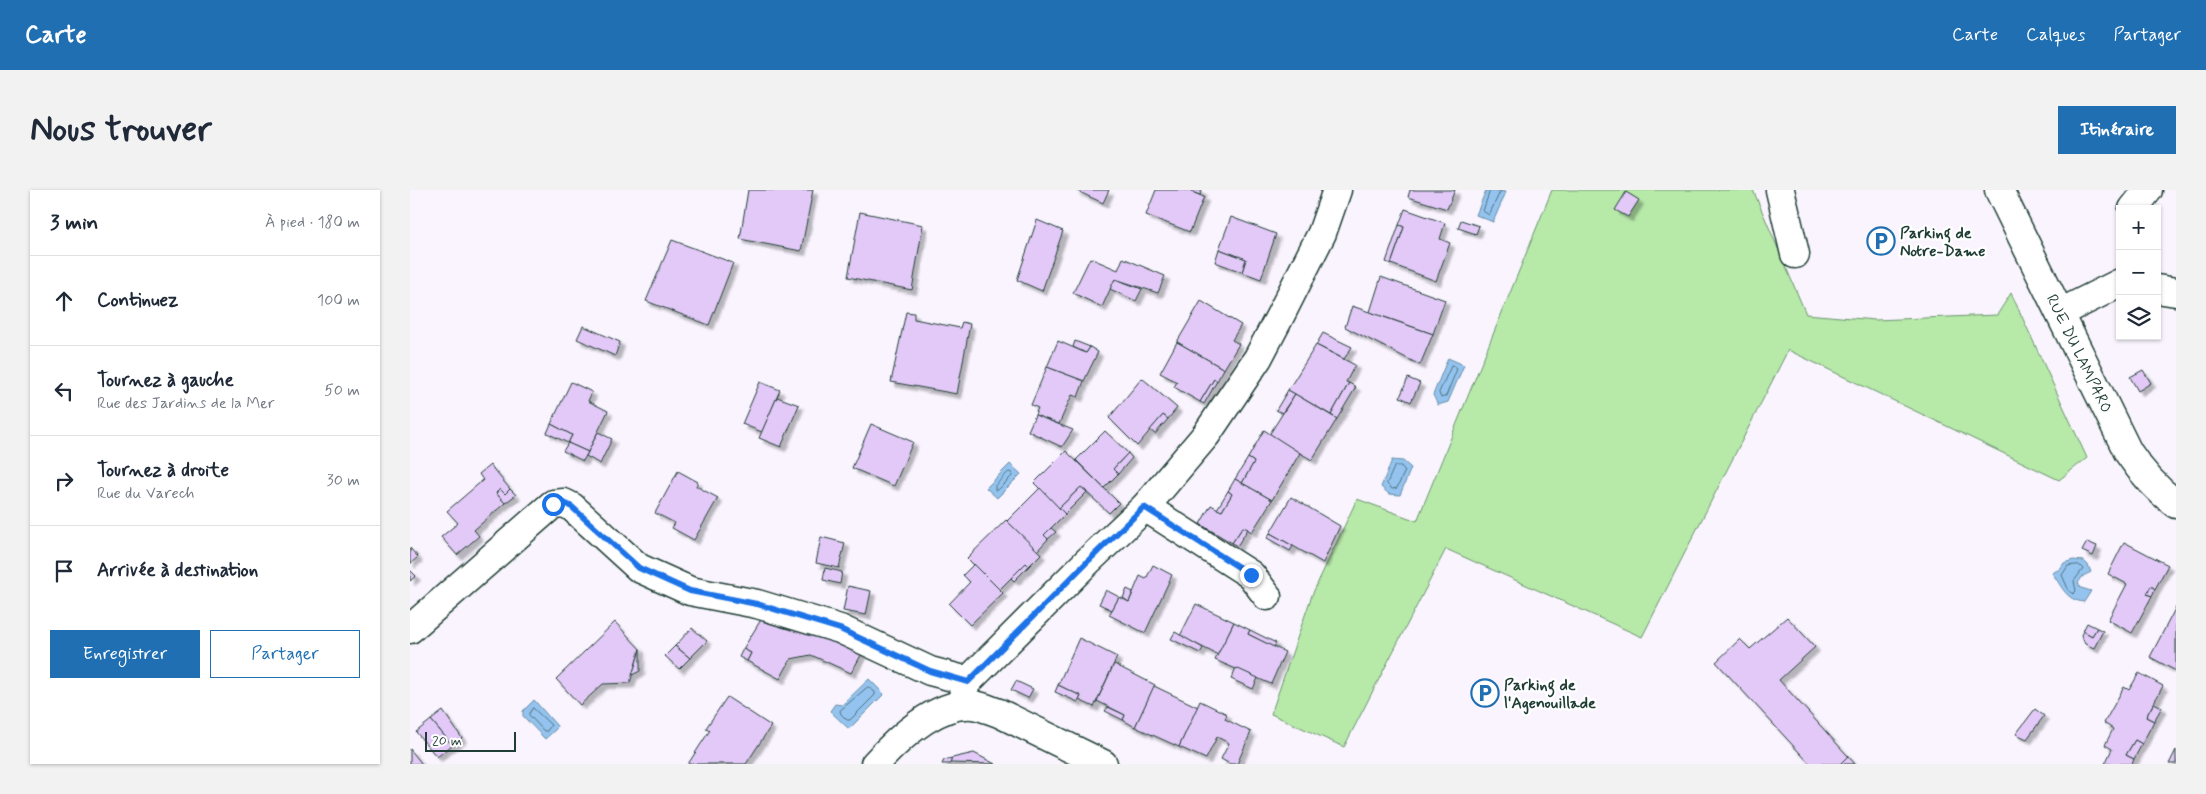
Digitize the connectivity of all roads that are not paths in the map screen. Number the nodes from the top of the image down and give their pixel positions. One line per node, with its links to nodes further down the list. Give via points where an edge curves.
1 (1337, 190): 12 (street, via 1322,233 1258,358 1206,434)
2 (1780, 190): 6 (street)
3 (1999, 190): 10 (street, RUE DU LAMPARO)
4 (2148, 190): 5 (street)
5 (2136, 205)
6 (1795, 254)
7 (2116, 285): 10 (street)
8 (2161, 290): 9 (street)
9 (2176, 292)
10 (2060, 313): 11 (street, RUE DU LAMPARO, via 2128,452 2143,474)
11 (2176, 504)
12 (1144, 507): 13 (street, via 1251,575); 15 (street, via 1088,561)
13 (1266, 596)
14 (410, 629): 15 (street, via 553,504 564,503 639,568 690,591 757,604 840,629 930,671)
15 (966, 693): 16 (street, via 926,719); 17 (street, via 983,707)
16 (875, 764)
17 (1103, 764)

